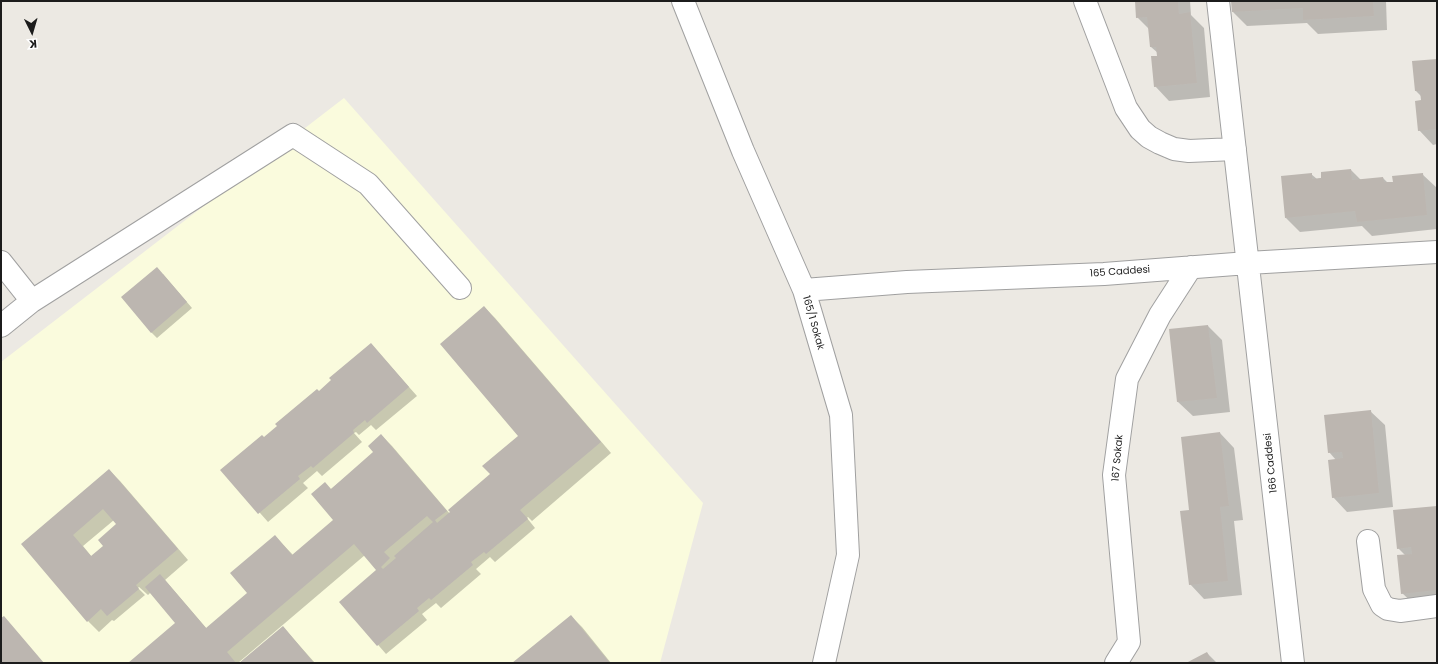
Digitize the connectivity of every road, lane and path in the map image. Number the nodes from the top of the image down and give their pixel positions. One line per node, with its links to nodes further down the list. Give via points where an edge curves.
1 (683, 1): 10 (street, 165/1 Sokak, via 743,151)
2 (1085, 1): 4 (street, via 1126,108 1140,129 1160,144 1174,149)
3 (1218, 1): 4 (street, 166 Caddesi)
4 (1235, 149): 7 (street, 166 Caddesi)
5 (1437, 252): 7 (street, 165 Caddesi)
6 (1, 262): 11 (street)
7 (1248, 263): 8 (street, 165 Caddesi); 17 (street, 166 Caddesi)
8 (1191, 267): 10 (street, 165 Caddesi); 16 (street, 167 Sokak, via 1160,315 1127,379 1114,475 1129,642)
9 (460, 288): 11 (street, via 368,184 293,135)
10 (804, 290): 15 (street, 165/1 Sokak, via 840,415 848,556)
11 (32, 301): 12 (street)
12 (1, 326)
13 (1368, 541): 14 (street, via 1374,589 1382,605 1388,610)
14 (1437, 606)
15 (824, 663)
16 (1116, 663)
17 (1293, 663)

